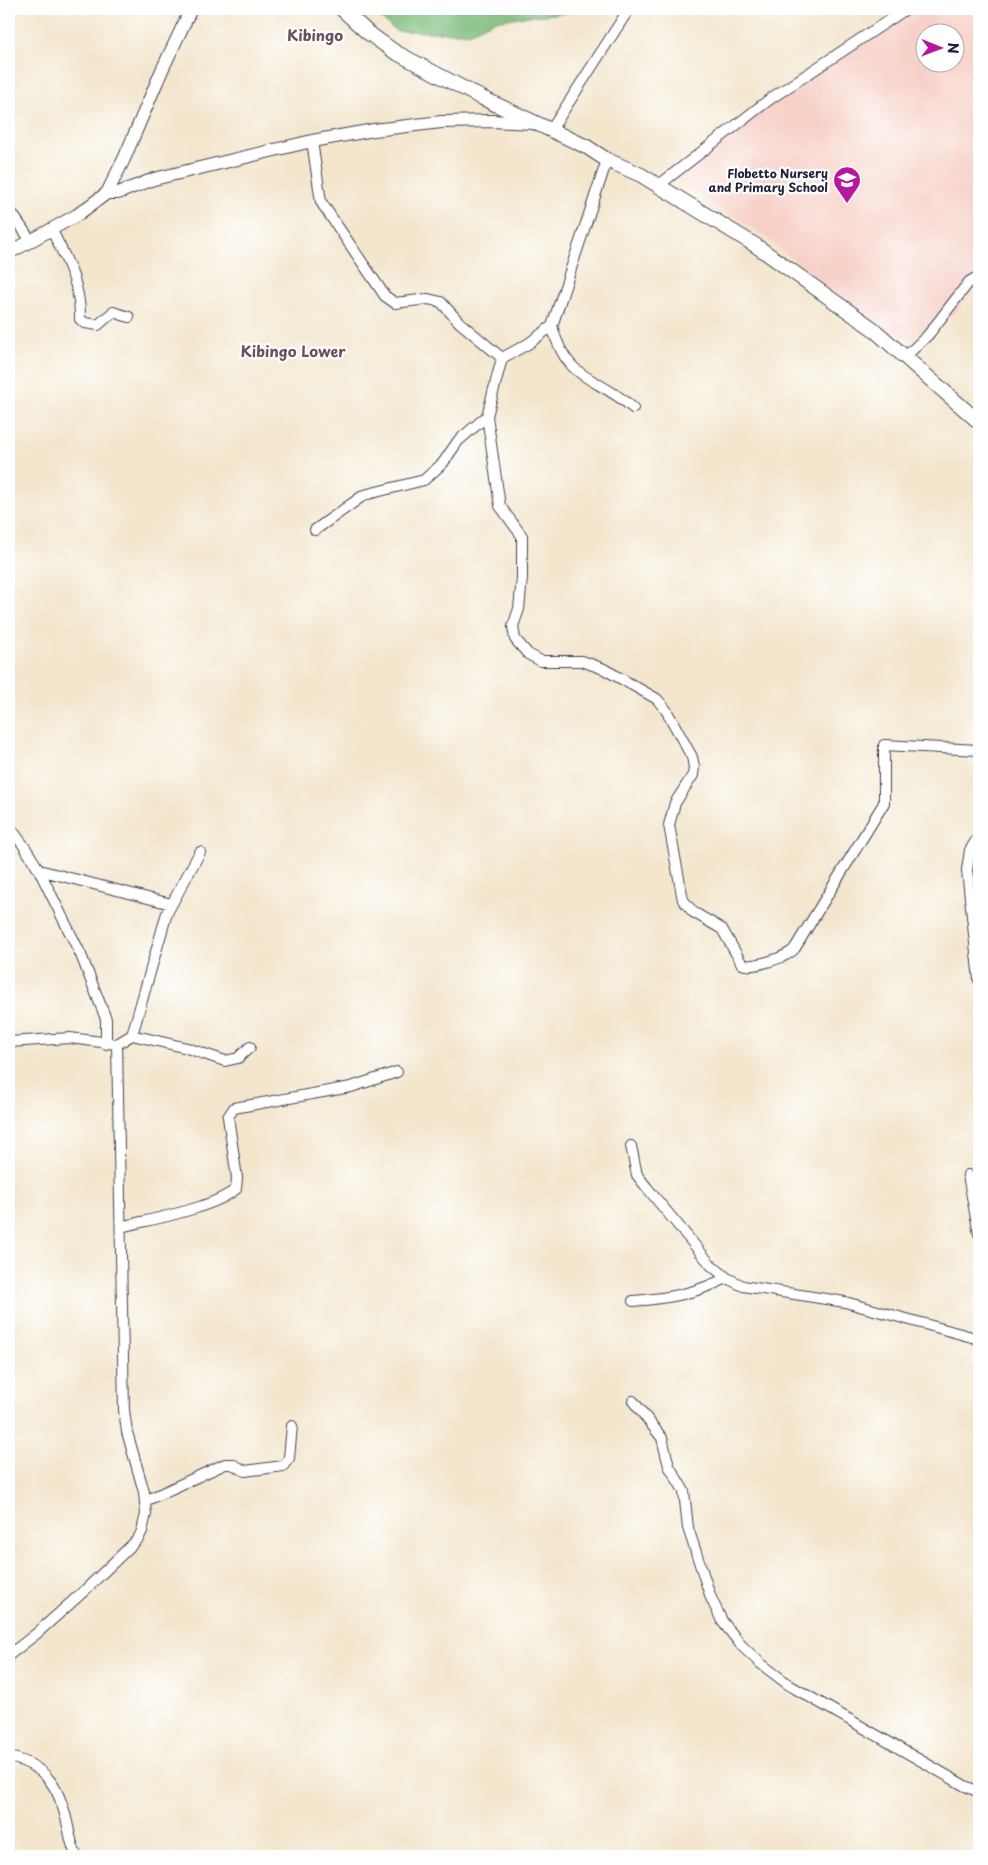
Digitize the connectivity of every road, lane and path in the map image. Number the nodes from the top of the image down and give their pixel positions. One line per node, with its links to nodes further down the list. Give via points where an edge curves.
1 (191, 9): 10 (street)
2 (342, 9): 5 (main road, via 395,52)
3 (628, 9): 6 (street)
4 (906, 9): 9 (street, via 770,99)
5 (535, 123): 6 (main road); 7 (street, via 442,122)
6 (551, 130): 8 (main road)
7 (312, 141): 10 (street, via 154,179 118,193); 19 (street, via 321,202 385,296 395,303 441,302 459,322)
8 (607, 160): 9 (main road); 17 (street)
9 (659, 185): 18 (main road, via 755,244 872,328)
10 (107, 193): 12 (street)
11 (9, 209): 13 (street)
12 (51, 229): 13 (street); 16 (street, via 74,276 81,304 80,318 85,323 98,325 113,312)
13 (31, 241): 14 (street)
14 (9, 254)
15 (979, 276): 18 (street, via 969,282 928,335)
16 (129, 317)
17 (552, 326): 19 (street); 20 (street, via 560,351 572,366)
18 (905, 357): 22 (main road)
19 (502, 358): 21 (street)
20 (632, 408)
21 (487, 416): 23 (street, via 458,441 443,463 424,480 364,495); 24 (street, via 500,506 522,536 519,609 513,626 516,639 528,654 541,660 582,662 604,669 657,699 666,710 694,767 693,775 675,803 669,825 683,900 693,912 722,929 744,965 784,956 795,948 884,802 884,745)
22 (979, 422)
23 (315, 530)
24 (979, 750)
25 (9, 826): 28 (street)
26 (979, 836): 30 (street, via 970,850 967,870)
27 (200, 852): 29 (street)
28 (39, 870): 29 (street); 33 (street, via 81,956 106,1019)
29 (170, 904): 31 (street)
30 (979, 980)
31 (132, 1035): 33 (street); 34 (street, via 226,1061 238,1058)
32 (9, 1042): 33 (street, via 70,1038)
33 (111, 1044): 38 (street)
34 (250, 1047)
35 (397, 1072): 38 (street, via 345,1089 234,1108 228,1117 238,1178 236,1189 216,1200)
36 (631, 1146): 40 (street, via 637,1175 711,1265)
37 (968, 1175): 39 (street)
38 (120, 1227): 45 (street, via 124,1410)
39 (979, 1234)
40 (727, 1278): 41 (street, via 697,1292 667,1299); 42 (street, via 743,1286 871,1307)
41 (633, 1301)
42 (979, 1338)
43 (633, 1401): 48 (street, via 662,1438 669,1466 684,1491 688,1528 710,1598 722,1621 742,1646 789,1685)
44 (292, 1426): 45 (street, via 288,1458 282,1466 245,1471 232,1464 224,1464)
45 (145, 1501): 46 (street, via 145,1523 138,1539)
46 (9, 1655)
47 (9, 1757): 49 (street, via 31,1765 52,1781 61,1798)
48 (979, 1792)
49 (77, 1856)

